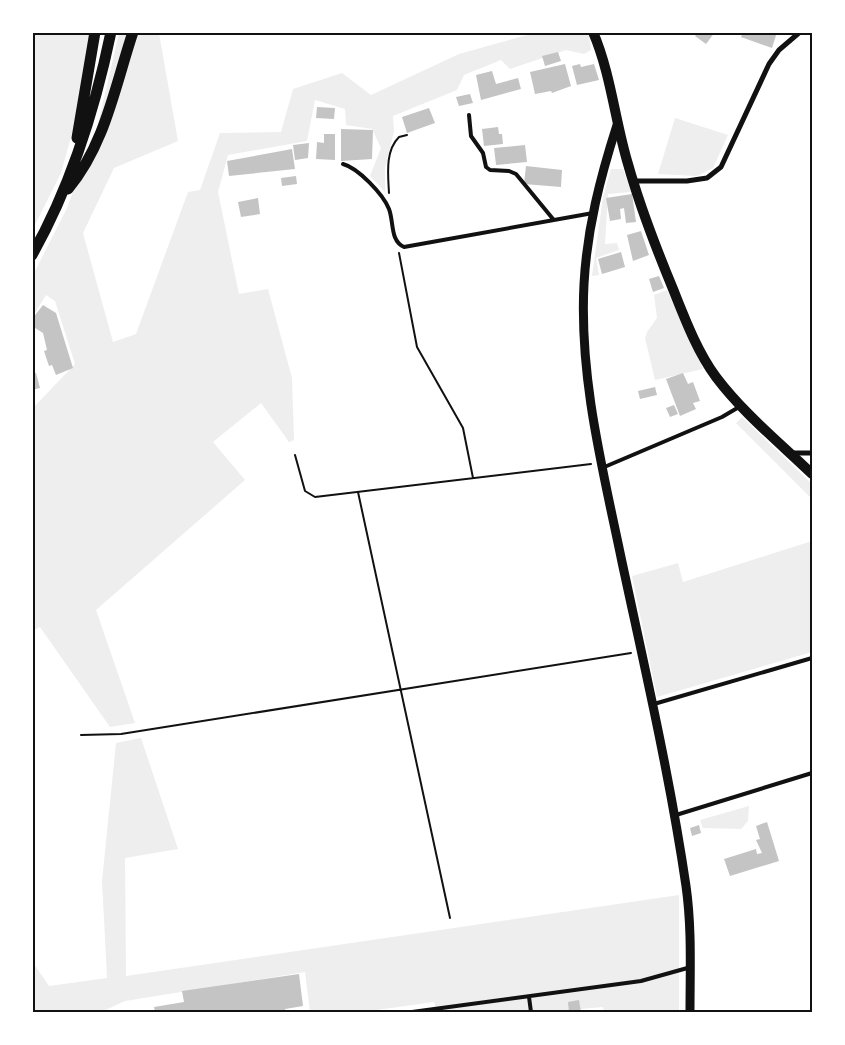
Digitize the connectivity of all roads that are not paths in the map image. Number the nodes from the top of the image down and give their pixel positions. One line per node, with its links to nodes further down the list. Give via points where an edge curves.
1 (95, 32): 9 (highway)
2 (112, 32): 9 (highway, via 94,105)
3 (133, 32): 11 (highway, via 90,159)
4 (593, 32): 7 (main road, via 610,84)
5 (800, 32): 10 (street, via 779,50 769,64 721,167 707,178 687,181)
6 (469, 115): 13 (lane, via 471,136 483,152 486,167 516,174)
7 (616, 125): 10 (main road); 12 (street)
8 (343, 164): 13 (lane, via 358,171 389,210 398,245 409,247)
9 (68, 179): 11 (highway)
10 (632, 180): 15 (main road, via 687,324 715,376)
11 (60, 197): 14 (highway)
12 (592, 213): 13 (lane); 18 (street, via 584,285 584,327 586,370)
13 (553, 219)
14 (32, 255)
15 (741, 406): 16 (main road); 18 (lane, via 722,417)
16 (790, 453): 17 (street); 19 (main road)
17 (812, 453)
18 (602, 465): 21 (street)
19 (812, 474)
20 (812, 658): 21 (lane)
21 (653, 705): 23 (street)
22 (812, 773): 23 (lane)
23 (673, 815): 24 (street, via 686,887)
24 (691, 967): 25 (lane, via 641,981); 29 (street)
25 (529, 997): 27 (lane); 28 (lane)
26 (412, 1012): 27 (lane)
27 (416, 1012)
28 (531, 1012)
29 (690, 1012)

